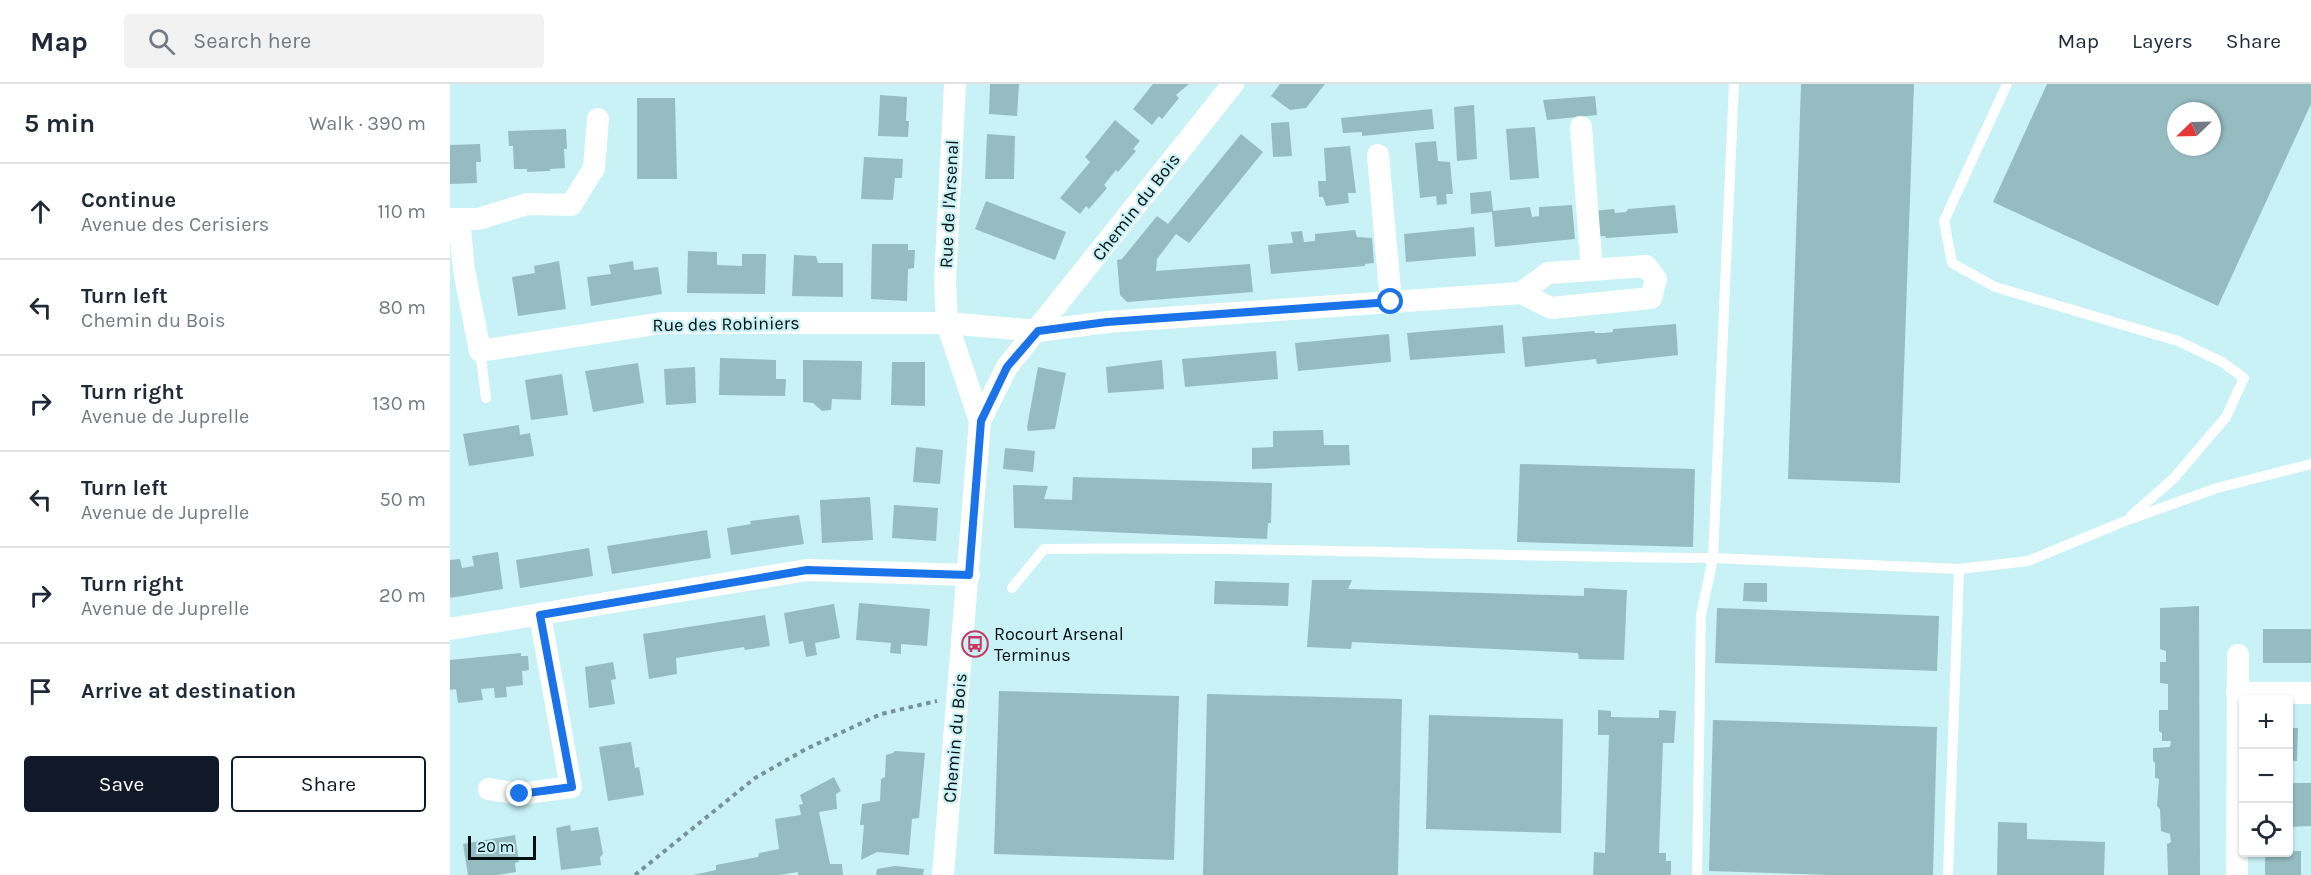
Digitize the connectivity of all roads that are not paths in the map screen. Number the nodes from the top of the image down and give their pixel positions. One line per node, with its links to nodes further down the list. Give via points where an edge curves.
1 (955, 84): 13 (street, Rue de l'Arsenal, via 945,282)
2 (1233, 84): 14 (street, Chemin du Bois)
3 (1734, 84): 20 (lane)
4 (2007, 84): 19 (lane, via 1944,221 1952,263 1995,287 2178,341 2222,362 2244,378 2226,417 2174,478)
5 (598, 119): 8 (street, via 594,168 571,205 527,204 478,219)
6 (1581, 127): 10 (street)
7 (1378, 155): 12 (street)
8 (454, 219): 9 (street)
9 (457, 270): 15 (street)
10 (1592, 270): 11 (street, via 1548,273); 11 (street, via 1646,266 1656,279 1651,298 1551,308)
11 (1521, 292): 12 (street)
12 (1391, 302): 14 (street, via 1107,322)
13 (948, 323): 14 (street); 15 (street, Rue des Robiniers, via 662,323); 17 (street, Chemin du Bois)
14 (1038, 331): 17 (street, Chemin du Bois, via 1007,367)
15 (480, 351): 16 (lane)
16 (486, 398)
17 (981, 421): 22 (street, Chemin du Bois)
18 (2311, 464): 19 (lane, via 2217,488)
19 (2125, 521): 21 (lane, via 2028,561)
20 (1713, 558): 21 (lane); 23 (lane, via 1176,547 1044,549); 31 (lane, via 1701,615)
21 (1959, 569): 32 (lane)
22 (969, 575): 24 (street, via 807,570); 30 (street, Chemin du Bois)
23 (1012, 588)
24 (540, 615): 25 (street); 29 (street, via 572,787 520,794)
25 (450, 629)
26 (2238, 655): 27 (street)
27 (2237, 693): 28 (street); 33 (street)
28 (2311, 693)
29 (489, 789)
30 (942, 875)
31 (1697, 875)
32 (1948, 875)
33 (2237, 875)

